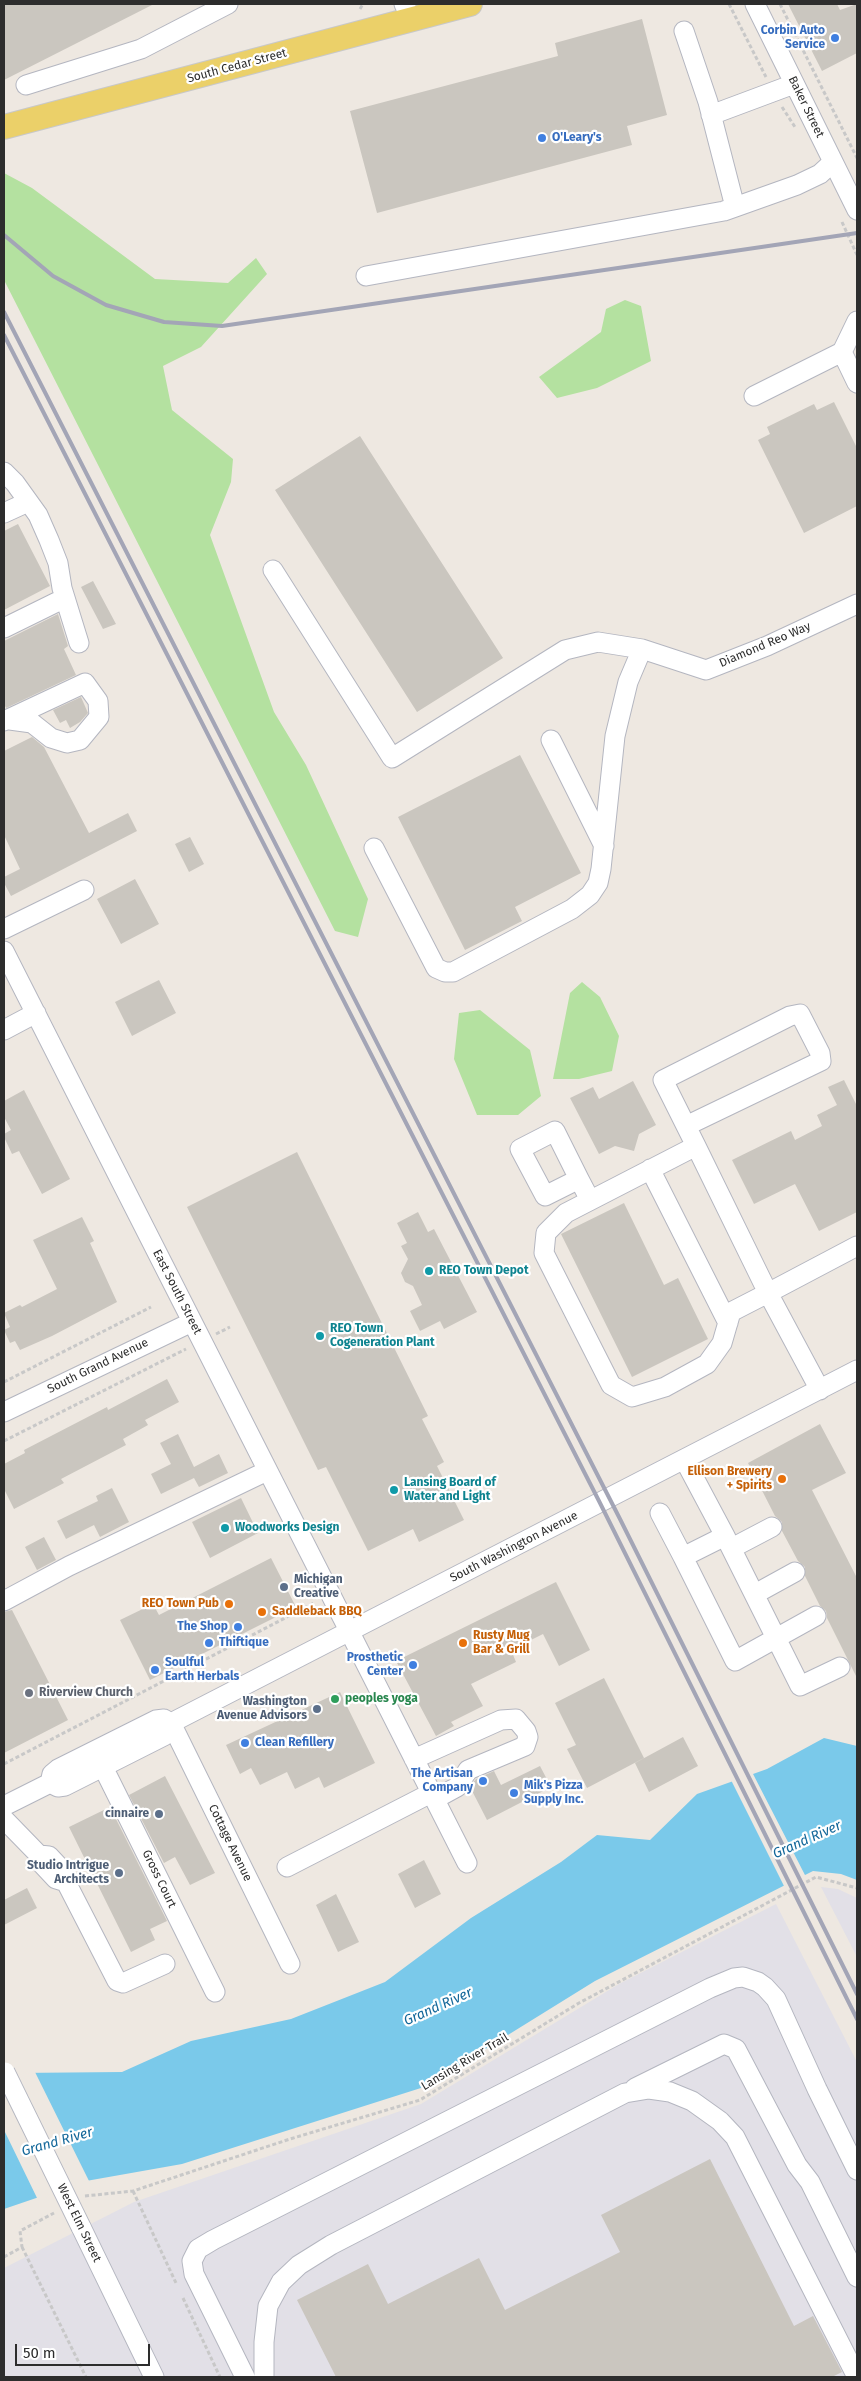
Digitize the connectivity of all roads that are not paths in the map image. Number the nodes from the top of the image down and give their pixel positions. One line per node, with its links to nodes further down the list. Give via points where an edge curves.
1 (228, 4): 7 (street, via 141,49)
2 (470, 4): 4 (main road, South Cedar Street)
3 (755, 4): 6 (street, Baker Street)
4 (408, 12): 9 (main road, South Cedar Street, via 209,73)
5 (684, 31): 8 (street)
6 (794, 84): 8 (street); 10 (street, Baker Street)
7 (26, 85)
8 (711, 115): 12 (street)
9 (4, 127)
10 (833, 162): 11 (street, Baker Street); 12 (street, via 820,174 798,185)
11 (849, 177): 13 (street, Baker Street)
12 (735, 207): 14 (street)
13 (857, 210)
14 (366, 276)
15 (857, 321): 16 (street)
16 (842, 352): 17 (street); 18 (street)
17 (857, 382)
18 (754, 396)
19 (4, 472): 20 (street)
20 (28, 502): 21 (street); 23 (street, via 38,515 58,563)
21 (4, 513)
22 (273, 570): 27 (street, Diamond Reo Way, via 392,758 565,650 598,642)
23 (65, 598): 25 (street); 26 (street)
24 (857, 604): 27 (street, Diamond Reo Way, via 706,670)
25 (4, 628)
26 (79, 643)
27 (642, 649): 29 (street, via 628,682 619,718)
28 (551, 740): 29 (street)
29 (604, 846): 30 (street, via 598,882 584,900 453,972 436,968)
30 (374, 848)
31 (84, 890): 32 (street)
32 (4, 929)
33 (4, 952): 34 (street, East South Street)
34 (36, 1013): 35 (street); 43 (street, East South Street)
35 (4, 1030)
36 (686, 1126): 36 (street, via 821,1061 800,1014 790,1016 663,1080); 37 (street)
37 (696, 1146): 38 (street); 42 (street)
38 (650, 1169): 40 (street); 44 (street)
39 (580, 1179): 40 (street)
40 (590, 1200): 44 (street, via 566,1213 546,1233 544,1253 611,1385 632,1397 665,1387 707,1364 722,1343)
41 (857, 1246): 42 (street)
42 (768, 1293): 44 (street, via 731,1312); 46 (street)
43 (192, 1322): 47 (street, South Grand Avenue); 49 (street, East South Street)
44 (728, 1323)
45 (857, 1370): 46 (street, South Washington Avenue)
46 (820, 1390): 48 (street, South Washington Avenue)
47 (4, 1412)
48 (684, 1460): 52 (street); 58 (street, South Washington Avenue)
49 (267, 1471): 56 (street, via 69,1566); 58 (street, East South Street)
50 (660, 1513): 53 (street)
51 (772, 1528): 52 (street)
52 (729, 1542): 53 (street); 55 (street)
53 (683, 1557): 59 (street, via 736,1662)
54 (795, 1572): 55 (street)
55 (755, 1594): 59 (street)
56 (4, 1601)
57 (816, 1616): 59 (street)
58 (350, 1632): 61 (street, South Washington Avenue); 62 (street, East South Street)
59 (777, 1638): 60 (street, via 800,1686)
60 (840, 1667)
61 (171, 1723): 63 (street, South Washington Avenue, via 170,1731 164,1736); 64 (street, South Washington Avenue, via 164,1719 156,1720 58,1769 52,1774); 71 (street, Cottage Avenue)
62 (414, 1759): 65 (street, East South Street); 65 (street, via 501,1720 516,1719 526,1731 525,1746 468,1770 457,1787)
63 (103, 1767): 64 (street, South Washington Avenue, via 65,1786); 72 (street, Gross Court)
64 (50, 1783): 66 (street, South Washington Avenue)
65 (433, 1796): 68 (street, East South Street); 69 (street)
66 (4, 1806)
67 (4, 1819): 70 (street, via 39,1855 42,1864 56,1878 66,1882 117,1982)
68 (467, 1863)
69 (287, 1867)
70 (165, 1964)
71 (290, 1964)
72 (215, 1992)
73 (4, 2071): 77 (street, West Elm Street, bridge)
74 (625, 2093): 76 (street, via 724,2044 736,2049 797,2166 810,2182); 79 (street, via 331,2245 299,2265 281,2282 268,2306); 80 (street, via 660,2090 679,2095 711,2113 734,2137)
75 (857, 2170): 78 (street, via 776,1999 758,1982 734,1978 198,2249 192,2267)
76 (857, 2277)
77 (154, 2377)
78 (245, 2377)
79 (264, 2377)
80 (857, 2377)

